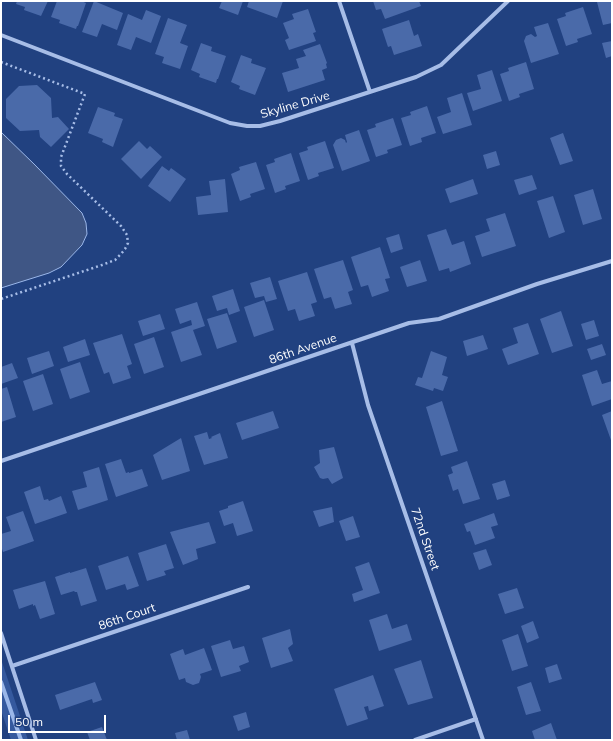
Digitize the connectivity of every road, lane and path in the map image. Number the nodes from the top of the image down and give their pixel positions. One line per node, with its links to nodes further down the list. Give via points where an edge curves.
1 (339, 1): 5 (street)
2 (508, 1): 5 (street, Skyline Drive, via 441,65 416,77)
3 (1, 35): 5 (street, Skyline Drive, via 230,123 247,126 270,124)
4 (1, 62): 7 (path, via 85,94 61,157 61,166 121,226 127,235 128,243 115,260)
5 (370, 92)
6 (612, 261): 8 (street, 86th Avenue, via 537,284 439,319 409,323)
7 (1, 299)
8 (352, 343): 9 (street, 86th Avenue); 13 (street, 72nd Street, via 368,405)
9 (1, 461)
10 (248, 587): 12 (street, 86th Court)
11 (1, 633): 12 (street)
12 (12, 666): 14 (street)
13 (476, 720): 15 (street); 16 (street, 72nd Street)
14 (36, 740)
15 (415, 740)
16 (483, 740)

